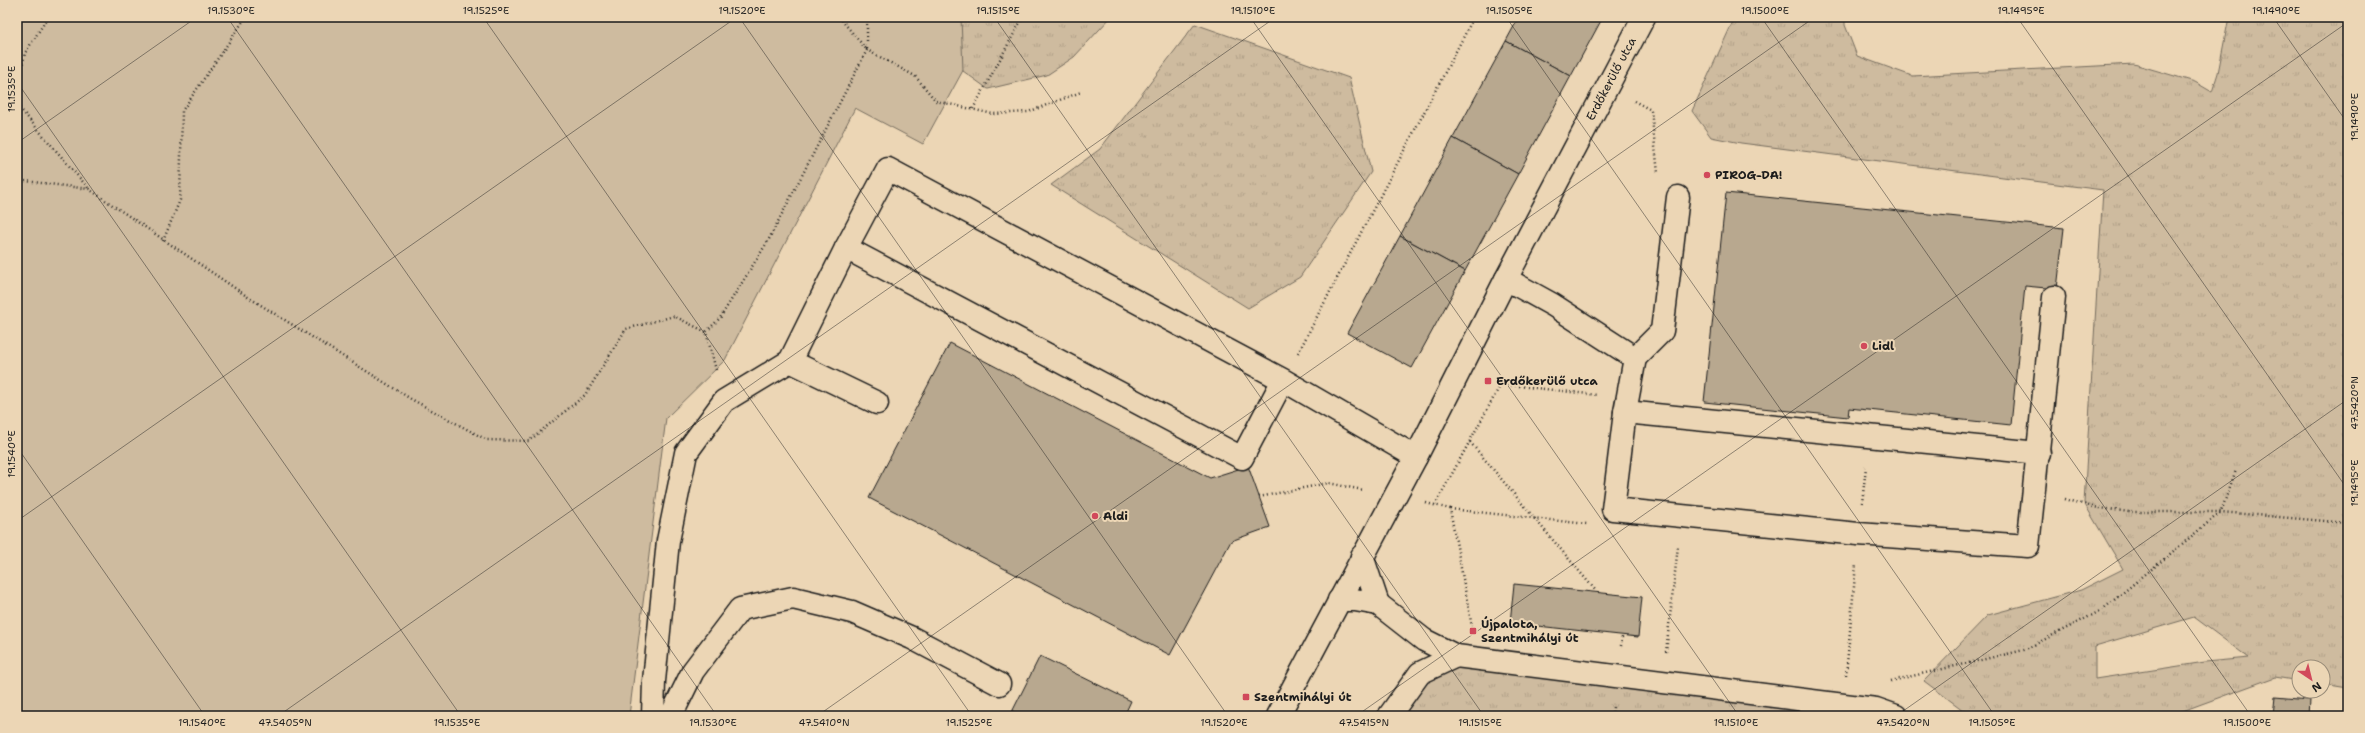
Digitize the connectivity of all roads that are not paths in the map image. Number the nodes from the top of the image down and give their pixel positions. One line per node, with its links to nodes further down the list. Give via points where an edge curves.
1 (1644, 17): 4 (street, Erdőkerülő utca)
2 (1678, 197): 6 (street, via 1662,331)
3 (846, 248): 7 (street); 8 (street, via 1242,458); 8 (street, via 888,169)
4 (1506, 279): 6 (street); 12 (street, Erdőkerülő utca)
5 (2054, 297): 11 (street)
6 (1635, 358): 10 (street)
7 (790, 361): 9 (street); 19 (street, via 724,401 686,453 668,541)
8 (1283, 380): 12 (street)
9 (877, 403)
10 (1626, 404): 11 (street); 11 (street, via 1613,509 1858,534 2028,546)
11 (2039, 453)
12 (1416, 457): 13 (street, Erdőkerülő utca)
13 (1362, 556): 14 (street, Erdőkerülő utca); 15 (street)
14 (1339, 600): 15 (street); 18 (street, Erdőkerülő utca)
15 (1378, 604): 16 (street, via 1424,640)
16 (1456, 656): 21 (street, via 1420,673); 22 (street, via 1876,710)
17 (998, 684): 20 (street, via 912,638 852,612 793,598 740,609 693,671)
18 (1282, 713)
19 (653, 716)
20 (671, 716)
21 (1389, 716)
22 (1896, 716)

